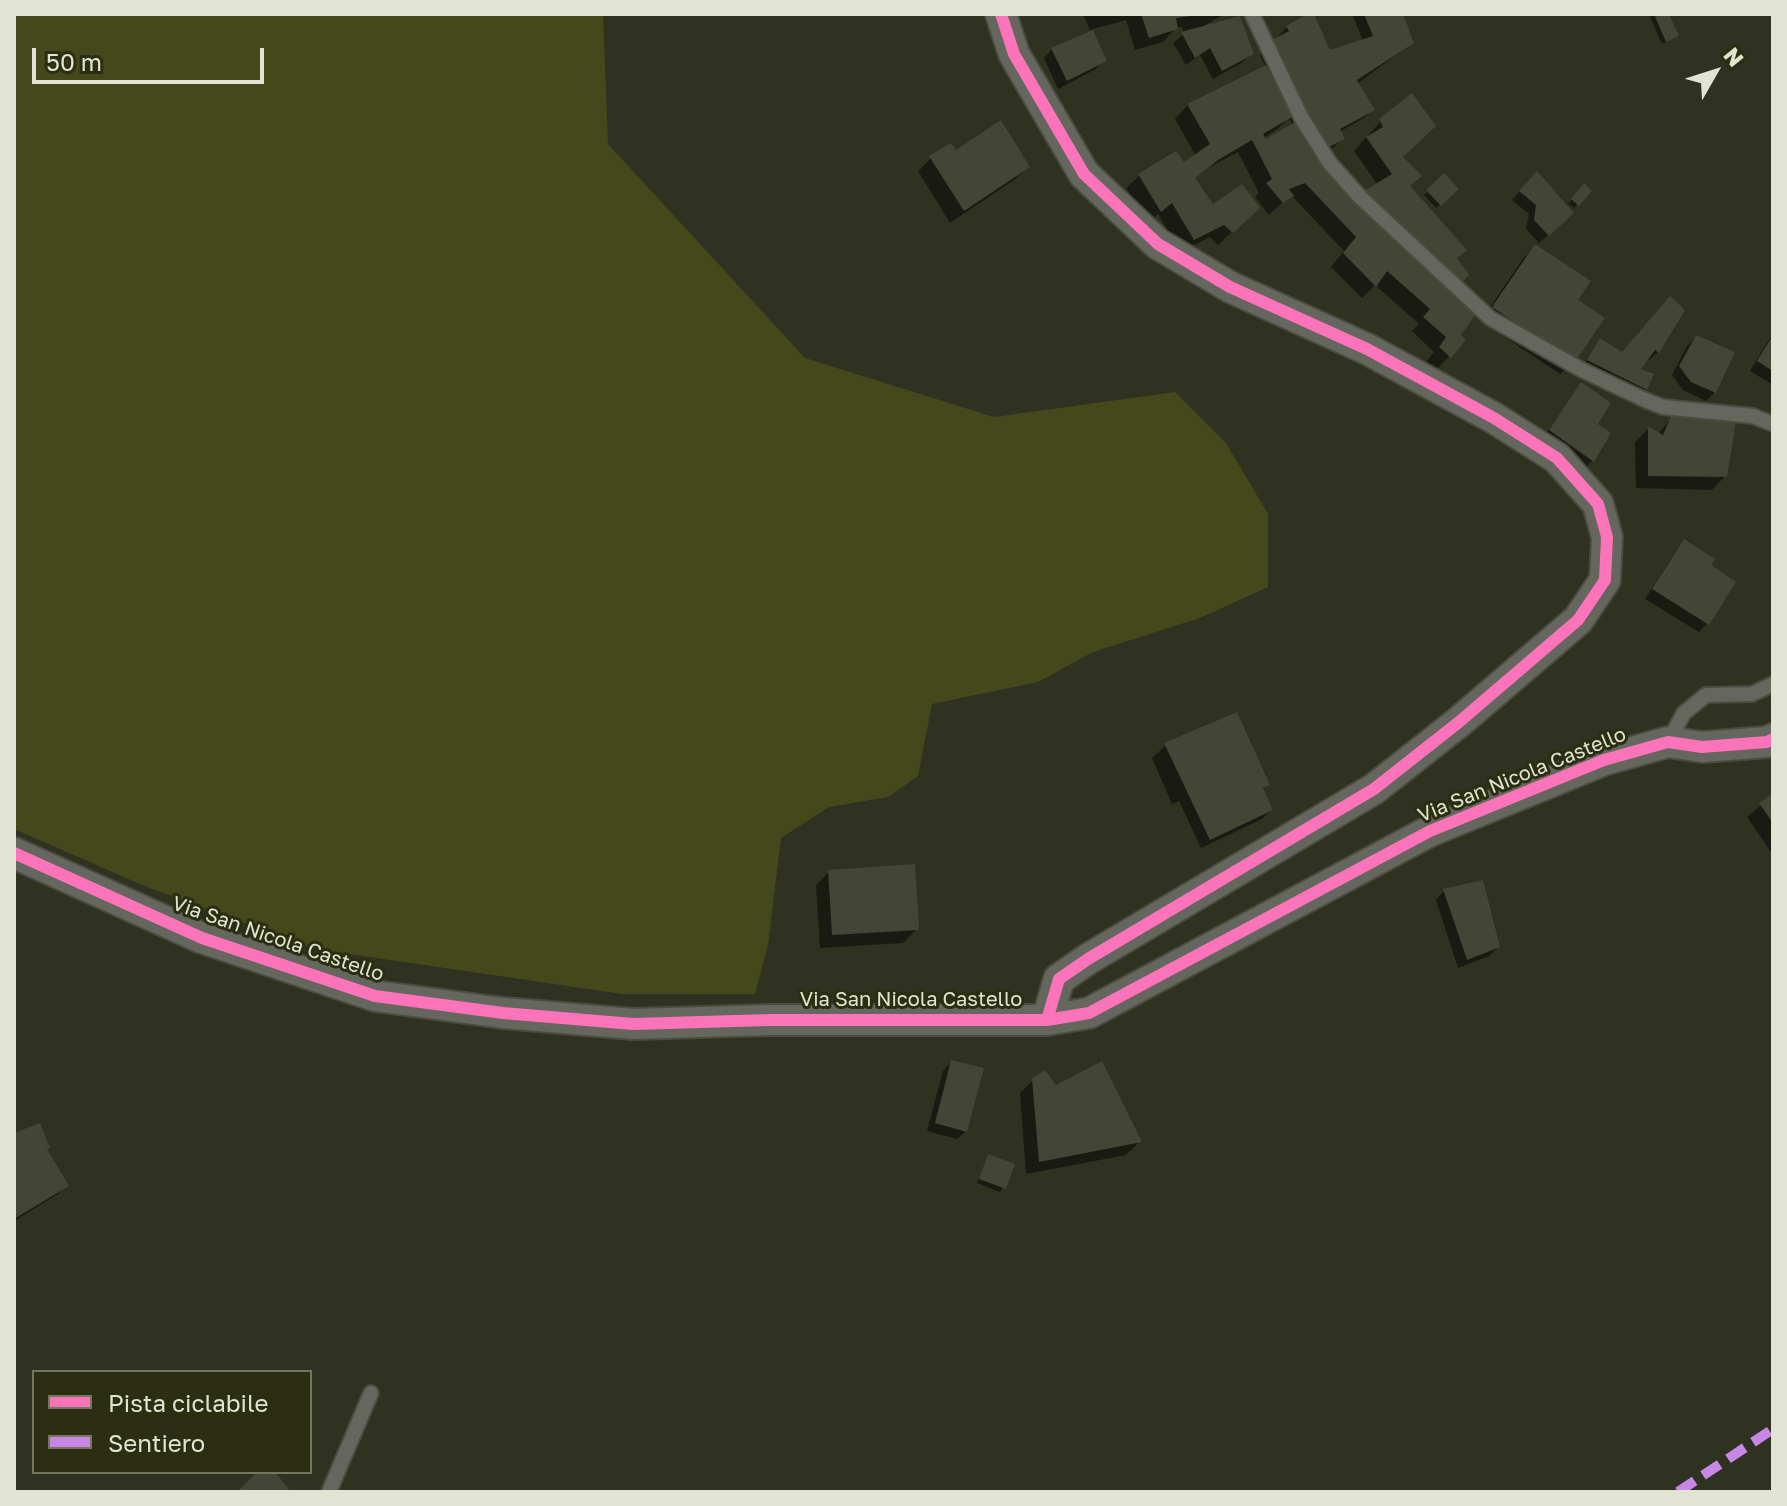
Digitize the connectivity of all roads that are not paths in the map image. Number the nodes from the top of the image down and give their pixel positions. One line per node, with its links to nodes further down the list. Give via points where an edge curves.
1 (1001, 14): 8 (street, via 1014,54 1084,174 1158,244 1230,287 1367,349 1557,458 1598,504 1607,537 1605,580 1578,620 1374,789 1059,979)
2 (1252, 14): 3 (lane, via 1301,117 1329,162 1490,318 1580,369 1663,407 1753,416)
3 (1773, 424)
4 (1773, 684): 6 (lane, via 1752,694 1706,695 1684,713)
5 (1773, 739): 6 (street, Via San Nicola Castello, via 1702,747)
6 (1668, 742): 8 (street, Via San Nicola Castello, via 1604,760 1430,831 1089,1013)
7 (14, 853): 8 (street, Via San Nicola Castello, via 202,938 375,996 633,1024)
8 (1047, 1020)
9 (371, 1393): 10 (lane)
10 (329, 1492)

